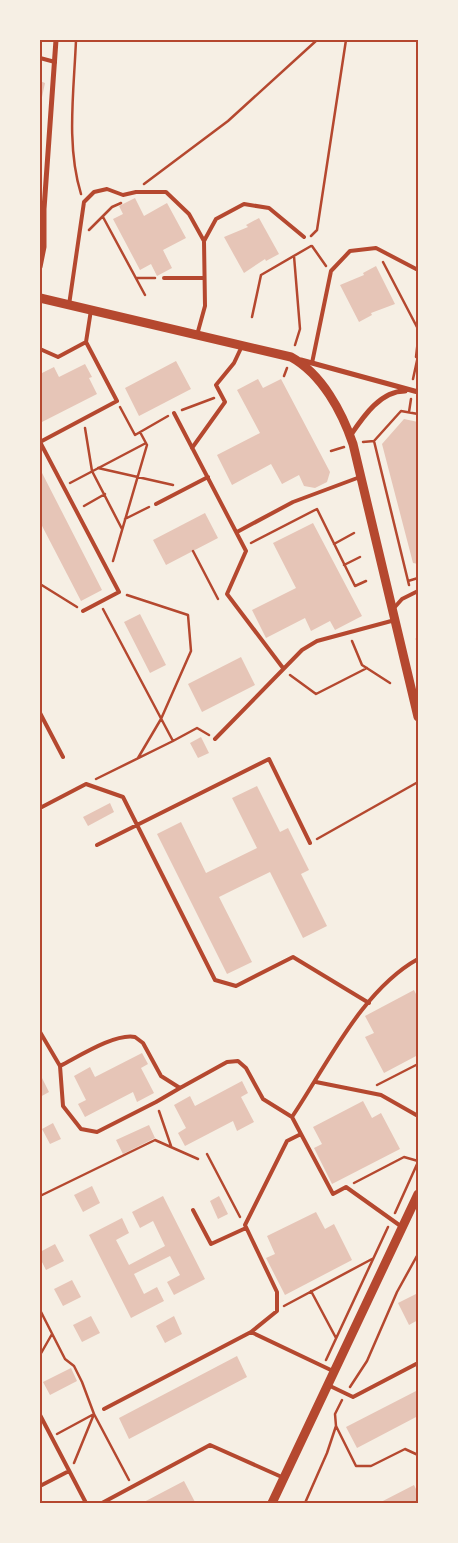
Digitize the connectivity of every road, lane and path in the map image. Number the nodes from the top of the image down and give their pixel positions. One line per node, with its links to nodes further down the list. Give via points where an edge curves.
1 (56, 40): 6 (street)
2 (76, 40): 8 (path, via 74,172)
3 (317, 40): 7 (path, via 228,120)
4 (346, 40): 13 (path, via 317,230 307,240)
5 (40, 58): 6 (lane)
6 (56, 62): 9 (street)
7 (146, 182)
8 (84, 202): 11 (lane); 12 (lane, via 94,192 107,189 123,195 166,192 189,214)
9 (42, 208): 16 (street, via 44,247)
10 (304, 237): 12 (lane, via 269,208 244,204 216,219)
11 (79, 240): 19 (path, via 103,217); 24 (lane)
12 (204, 241): 21 (lane)
13 (311, 246): 15 (path); 18 (path)
14 (376, 248): 17 (lane); 18 (lane, via 350,252); 27 (path)
15 (294, 256): 26 (path, via 260,275); 31 (path, via 300,329)
16 (40, 268)
17 (418, 270)
18 (331, 271): 36 (lane)
19 (136, 278): 20 (path); 22 (path)
20 (164, 278): 21 (lane)
21 (203, 278): 28 (lane, via 205,306)
22 (145, 295)
23 (40, 298): 24 (street)
24 (69, 305): 25 (street)
25 (91, 310): 28 (street); 30 (lane)
26 (252, 317)
27 (418, 329)
28 (197, 335): 32 (street)
29 (418, 340): 34 (path)
30 (86, 342): 33 (lane, via 58,356); 42 (lane)
31 (295, 345)
32 (242, 346): 35 (street); 40 (lane, via 234,363 216,385)
33 (40, 349)
34 (417, 357): 38 (path)
35 (289, 362): 36 (street); 37 (path); 48 (street, via 301,363 318,379)
36 (312, 363): 39 (street)
37 (284, 376)
38 (414, 379)
39 (415, 391): 48 (street, via 398,391 381,400)
40 (221, 395): 44 (path); 54 (lane, via 225,402)
41 (411, 399): 43 (path)
42 (117, 401): 46 (lane); 47 (path, via 135,435)
43 (409, 412): 45 (path); 52 (path, via 401,411)
44 (174, 413): 47 (path); 54 (lane)
45 (418, 414)
46 (84, 419): 49 (lane); 57 (path)
47 (140, 432): 50 (path)
48 (350, 436): 60 (street)
49 (40, 442): 61 (lane)
50 (146, 442): 56 (path); 58 (path)
51 (363, 442): 52 (path)
52 (374, 442): 78 (path)
53 (345, 446): 55 (path)
54 (192, 448): 59 (lane)
55 (332, 451)
56 (97, 468): 57 (path); 58 (path)
57 (92, 471): 61 (path); 63 (path)
58 (137, 477): 62 (path); 66 (path)
59 (208, 477): 62 (lane); 68 (lane)
60 (361, 477): 68 (lane, via 293,502); 85 (street)
61 (64, 487): 65 (lane)
62 (187, 488): 64 (lane)
63 (105, 494): 65 (path); 67 (path)
64 (156, 504): 66 (path)
65 (76, 510): 75 (lane)
66 (126, 519): 67 (path)
67 (122, 529): 75 (path)
68 (237, 532): 72 (lane)
69 (354, 533): 70 (path)
70 (334, 544): 72 (path, via 317,509 253,542); 74 (path)
71 (193, 551): 83 (path)
72 (246, 551): 89 (lane, via 228,594)
73 (360, 557): 74 (path)
74 (344, 565): 77 (path, via 355,586)
75 (109, 574): 81 (lane)
76 (418, 578): 78 (path)
77 (366, 581)
78 (408, 581): 82 (path)
79 (40, 584): 86 (path)
80 (418, 590): 82 (lane)
81 (119, 592): 84 (lane); 95 (path, via 188,615 191,650)
82 (411, 593): 85 (lane)
83 (218, 599)
84 (100, 602): 86 (lane); 95 (path)
85 (392, 610): 87 (street)
86 (83, 611)
87 (395, 620): 88 (lane); 94 (street)
88 (348, 633): 89 (lane, via 317,641 302,650); 90 (path, via 362,665)
89 (284, 668): 96 (lane)
90 (367, 668): 91 (path, via 316,694); 92 (path)
91 (290, 675)
92 (390, 683)
93 (40, 712): 98 (lane)
94 (418, 717)
95 (161, 718): 97 (path); 99 (path)
96 (215, 739): 97 (path, via 197,728)
97 (173, 740): 99 (path)
98 (63, 757)
99 (137, 758): 101 (path)
100 (418, 782): 104 (path)
101 (86, 784): 102 (lane); 103 (lane, via 123,797)
102 (40, 808)
103 (137, 825): 104 (lane, via 269,759); 105 (lane); 107 (lane, via 215,980 236,986 293,957)
104 (310, 843)
105 (97, 845)
106 (418, 959): 107 (lane, via 403,968)
107 (369, 1003): 111 (lane)
108 (40, 1032): 110 (lane)
109 (418, 1064): 113 (path)
110 (60, 1066): 112 (lane, via 92,1049 130,1036 140,1039 161,1076); 114 (lane, via 63,1106 82,1129 97,1132)
111 (316, 1082): 113 (lane); 116 (lane)
112 (180, 1088): 114 (lane); 116 (lane, via 227,1062 238,1061 246,1068 263,1098)
113 (364, 1092): 115 (lane, via 381,1095)
114 (156, 1102): 118 (path)
115 (418, 1116)
116 (292, 1117): 117 (lane)
117 (301, 1134): 122 (lane, via 332,1194); 126 (lane, via 287,1141)
118 (172, 1146): 120 (path); 124 (path, via 155,1140)
119 (207, 1154): 126 (path)
120 (198, 1159)
121 (418, 1161): 122 (path, via 404,1157)
122 (346, 1187): 127 (lane)
123 (418, 1194): 127 (street)
124 (40, 1196)
125 (193, 1210): 126 (lane, via 212,1244)
126 (246, 1227): 132 (lane, via 276,1292)
127 (402, 1227): 138 (street)
128 (418, 1254): 140 (path, via 397,1292 368,1361)
129 (373, 1258): 130 (path)
130 (311, 1291): 132 (path); 135 (path)
131 (40, 1310): 134 (path)
132 (276, 1311): 133 (lane)
133 (251, 1332): 138 (lane); 141 (lane)
134 (52, 1334): 136 (path); 143 (path, via 65,1359 74,1366)
135 (336, 1338)
136 (40, 1355)
137 (418, 1363): 140 (lane, via 353,1397)
138 (335, 1372): 139 (street)
139 (328, 1385): 140 (lane); 148 (street)
140 (345, 1393): 144 (path, via 335,1414)
141 (104, 1409): 143 (path)
142 (40, 1414): 145 (lane)
143 (94, 1414): 145 (path); 147 (path, via 77,1459); 150 (path)
144 (336, 1426): 146 (path, via 356,1466 371,1466 405,1449); 154 (path)
145 (52, 1437): 147 (lane)
146 (418, 1455)
147 (69, 1471): 149 (lane); 151 (lane)
148 (284, 1478): 150 (lane, via 210,1445); 153 (street)
149 (40, 1486)
150 (133, 1487): 152 (lane)
151 (86, 1503)
152 (102, 1503)
153 (272, 1503)
154 (305, 1503)

